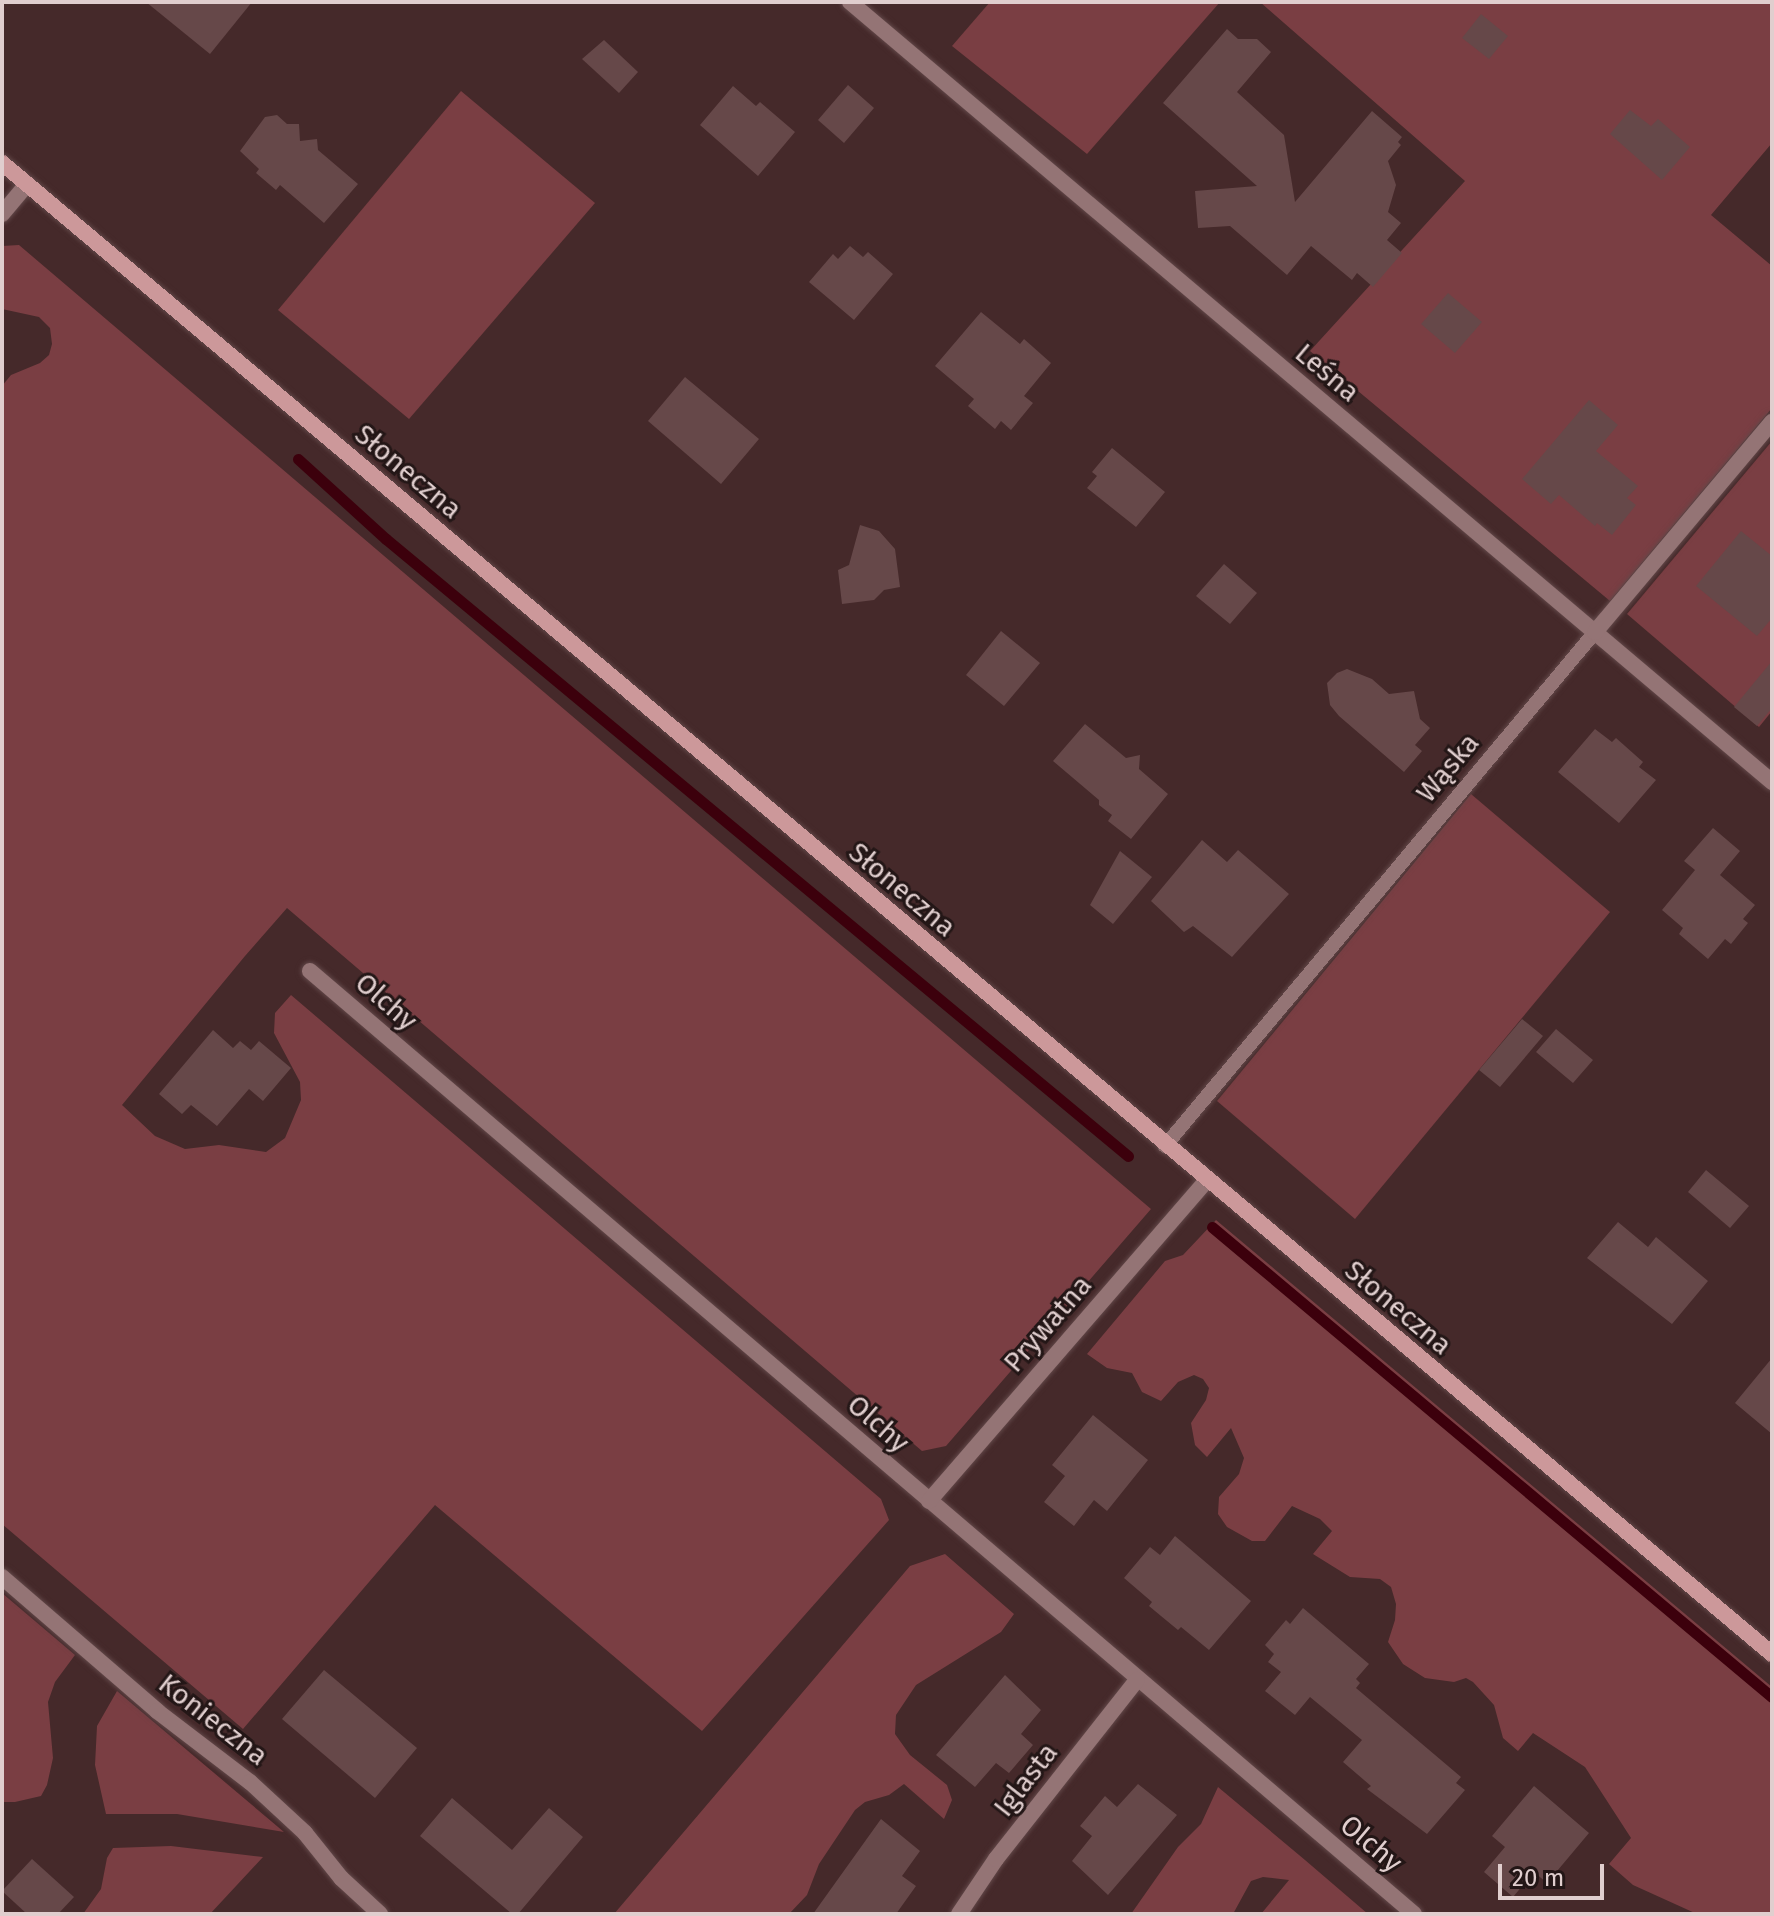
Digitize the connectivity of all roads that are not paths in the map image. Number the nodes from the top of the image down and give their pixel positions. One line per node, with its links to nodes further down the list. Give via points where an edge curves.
1 (850, 2): 6 (street, Leśna)
2 (2, 163): 3 (main road, Słoneczna)
3 (27, 184): 4 (street); 9 (main road, Słoneczna)
4 (2, 214)
5 (1772, 422): 6 (street, Wąska)
6 (1595, 632): 7 (street, Leśna); 9 (lane, Wąska)
7 (1772, 782)
8 (310, 971): 11 (street, Olchy)
9 (1165, 1146): 10 (main road, Słoneczna)
10 (1206, 1181): 11 (street, Prywatna); 13 (main road, Słoneczna)
11 (929, 1501): 14 (street, Olchy)
12 (2, 1577): 15 (street, Konieczna, via 157,1711 250,1782)
13 (1772, 1654)
14 (1137, 1680): 16 (street, Iglasta); 17 (street, Olchy)
15 (380, 1914)
16 (959, 1914)
17 (1414, 1914)

